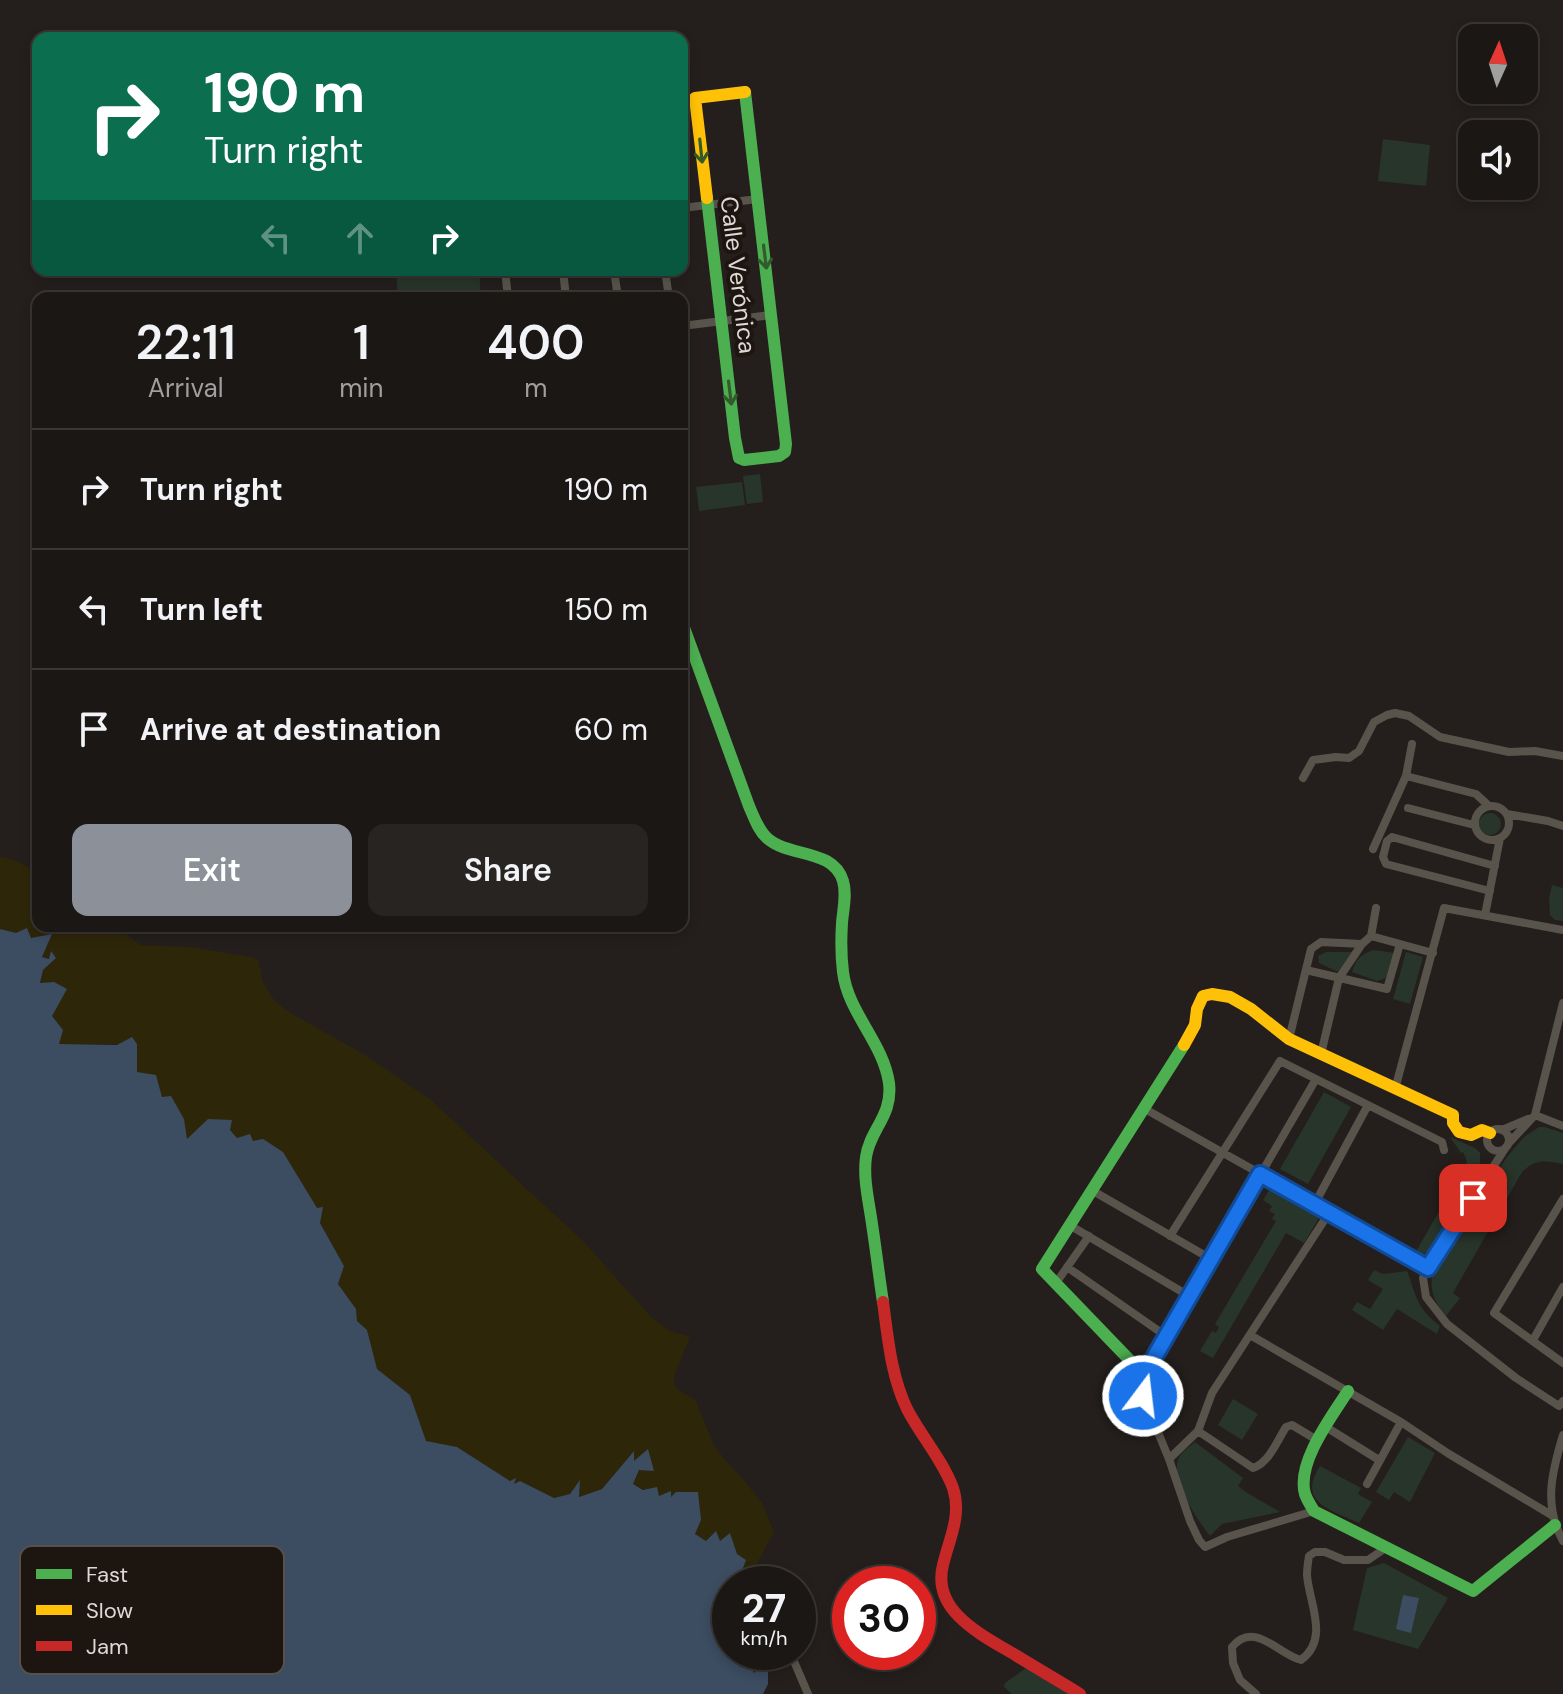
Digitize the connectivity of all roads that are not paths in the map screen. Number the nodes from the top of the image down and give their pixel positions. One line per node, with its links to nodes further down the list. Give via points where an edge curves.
1 (758, 199): 2 (street); 2 (street, Calle Verónica, one-way to 2, via 745,92 695,98); 4 (street, one-way to 4)
2 (706, 205): 3 (street); 5 (street, Calle Verónica)
3 (688, 207)
4 (771, 315): 5 (street); 5 (street, Calle Verónica, one-way to 4, via 739,458 779,456 786,444)
5 (721, 321): 6 (street)
6 (688, 325)
7 (688, 638): 80 (street, via 763,834 782,847 828,860 842,877 844,980 889,1082 890,1106 866,1157 891,1358 907,1409 956,1501 957,1518 941,1567 944,1599 970,1628)
8 (1412, 744): 10 (street)
9 (1563, 756): 11 (street, via 1509,752 1440,737 1395,713 1374,722 1359,751 1349,758 1313,760)
10 (1406, 776): 12 (street, via 1476,794); 18 (street)
11 (1303, 778)
12 (1489, 806): 14 (street); 15 (street, via 1479,810)
13 (1408, 808): 15 (street)
14 (1507, 814): 16 (street); 17 (street, via 1509,825)
15 (1474, 825): 17 (street, via 1484,838)
16 (1563, 826)
17 (1500, 838): 19 (street)
18 (1373, 849)
19 (1495, 866): 20 (street); 20 (street, via 1392,837 1383,857 1386,864)
20 (1490, 891): 22 (street)
21 (1376, 908): 24 (street)
22 (1485, 915): 23 (street); 27 (street, via 1444,908)
23 (1563, 930)
24 (1371, 936): 25 (street); 26 (street)
25 (1362, 944): 28 (street, via 1321,942 1311,949); 29 (street)
26 (1400, 944): 27 (street); 29 (street, via 1387,989)
27 (1433, 953): 34 (street)
28 (1306, 970): 29 (street); 31 (street)
29 (1339, 978): 32 (street)
30 (1563, 1003): 37 (street)
31 (1289, 1039): 32 (street); 36 (street, via 1230,997 1203,996 1191,1033)
32 (1321, 1054): 34 (street)
33 (1316, 1079): 35 (street); 43 (street, via 1280,1061); 44 (street)
34 (1395, 1089): 39 (street, via 1453,1115 1459,1132)
35 (1368, 1105): 42 (street, via 1442,1142); 48 (street)
36 (1145, 1109): 43 (street); 46 (street)
37 (1534, 1116): 38 (street); 39 (street); 40 (street)
38 (1563, 1126)
39 (1496, 1132): 40 (street, via 1507,1134); 41 (street, via 1488,1140)
40 (1507, 1145): 41 (street); 45 (street)
41 (1491, 1148): 45 (street)
42 (1444, 1150)
43 (1222, 1153): 44 (street); 52 (street)
44 (1260, 1174): 48 (street); 53 (street)
45 (1488, 1174): 55 (street)
46 (1093, 1191): 50 (street); 52 (street)
47 (1563, 1199): 61 (street, via 1494,1313)
48 (1314, 1205): 49 (street)
49 (1329, 1213): 55 (street); 59 (street)
50 (1071, 1226): 51 (street); 56 (street, via 1042,1269)
51 (1089, 1236): 54 (street); 58 (street)
52 (1170, 1236): 53 (street)
53 (1211, 1259): 58 (street)
54 (1067, 1267): 56 (street); 60 (street)
55 (1428, 1268): 65 (street, via 1423,1278 1426,1297 1447,1324 1516,1378 1559,1406)
56 (1056, 1283): 63 (street)
57 (1563, 1287): 61 (street)
58 (1189, 1296): 60 (street)
59 (1250, 1335): 64 (street); 68 (street, via 1212,1393)
60 (1166, 1336): 63 (street)
61 (1533, 1340): 62 (street)
62 (1563, 1363)
63 (1144, 1375): 71 (street, via 1143,1396)
64 (1348, 1391): 66 (street); 67 (street)
65 (1563, 1401)
66 (1401, 1422): 72 (street); 75 (street)
67 (1326, 1427): 70 (street); 72 (street)
68 (1198, 1431): 70 (street, via 1253,1468 1260,1466 1286,1427 1292,1425); 71 (street)
69 (1563, 1435): 75 (street, via 1552,1470)
70 (1317, 1440): 74 (street, via 1303,1480)
71 (1169, 1459): 74 (street, via 1190,1521 1205,1547)
72 (1379, 1460): 73 (street)
73 (1367, 1484)
74 (1314, 1511): 77 (street)
75 (1554, 1521): 76 (street); 77 (street, via 1473,1591)
76 (1563, 1541)
77 (1387, 1547): 81 (street, via 1368,1560 1344,1560 1325,1552 1309,1556 1307,1577 1316,1614 1310,1653 1301,1660 1293,1658 1252,1637 1232,1647 1240,1680)
78 (798, 1670): 79 (street)
79 (808, 1694)
80 (1080, 1694)
81 (1256, 1694)

